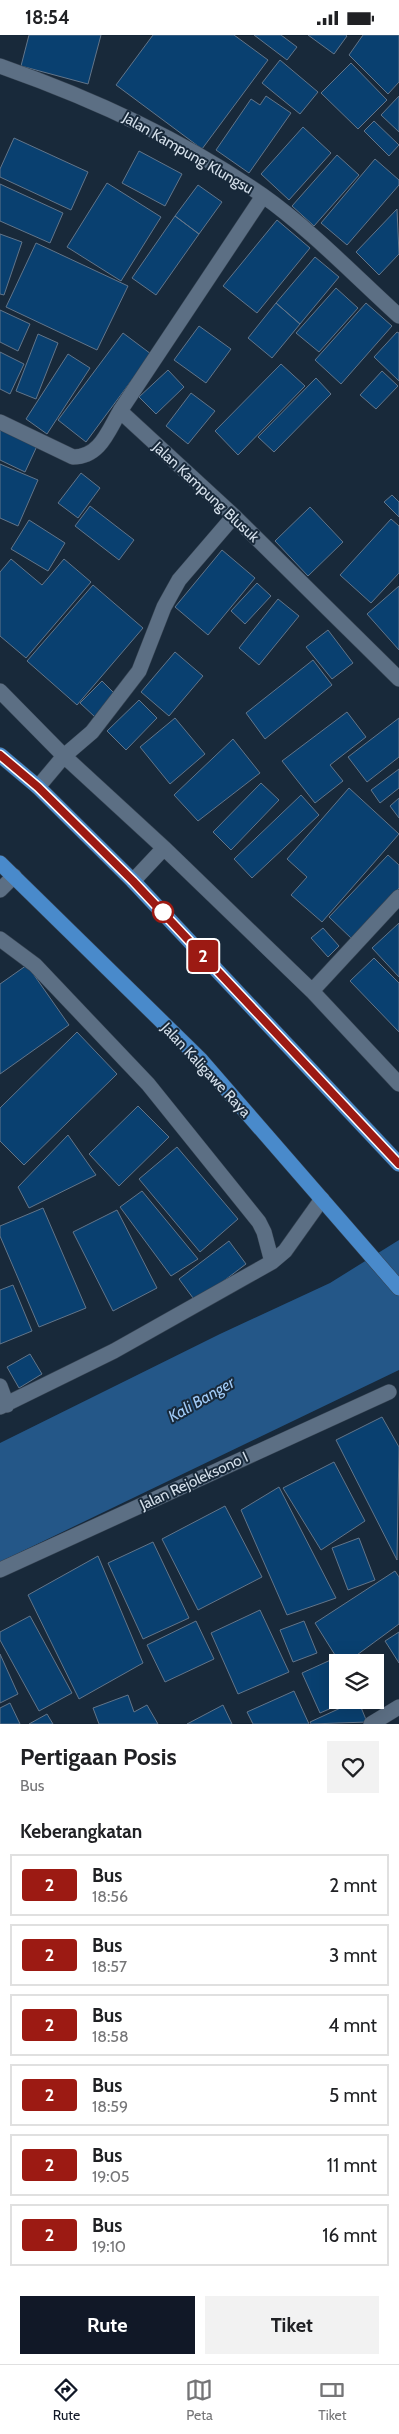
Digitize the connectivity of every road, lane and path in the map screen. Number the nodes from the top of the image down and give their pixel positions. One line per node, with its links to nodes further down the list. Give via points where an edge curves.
1 (0, 66): 2 (street, Jalan Kampung Klungsu, via 68,90 139,123 231,174)
2 (263, 196): 3 (street, Jalan Kampung Klungsu); 4 (street)
3 (399, 316)
4 (120, 411): 5 (street, via 97,449 83,457 73,457); 6 (street, Jalan Kampung Blusuk)
5 (0, 422)
6 (234, 516): 7 (street, Jalan Kampung Blusuk); 10 (street, via 179,579 164,607 139,671 92,732)
7 (399, 679)
8 (0, 691): 10 (street)
9 (0, 755): 11 (highway)
10 (64, 756): 11 (street); 12 (street)
11 (38, 787): 15 (highway)
12 (164, 847): 15 (street); 19 (street)
13 (0, 863): 14 (highway, Jalan Kaligawe Raya)
14 (14, 876): 16 (street); 22 (highway, Jalan Kaligawe Raya, via 200,1059)
15 (133, 881): 21 (highway)
16 (0, 890)
17 (399, 897): 19 (street)
18 (0, 939): 23 (street, via 36,965 148,1084 259,1222)
19 (312, 991): 20 (street)
20 (399, 1084)
21 (399, 1164)
22 (322, 1199): 23 (street, via 285,1251); 24 (highway, Jalan Kaligawe Raya)
23 (272, 1262): 27 (street, via 114,1351)
24 (399, 1288)
25 (0, 1386): 27 (street)
26 (388, 1392): 28 (street, Jalan Rejoleksono I)
27 (3, 1406)
28 (0, 1570)
29 (399, 1707): 30 (street)
30 (370, 1724)

